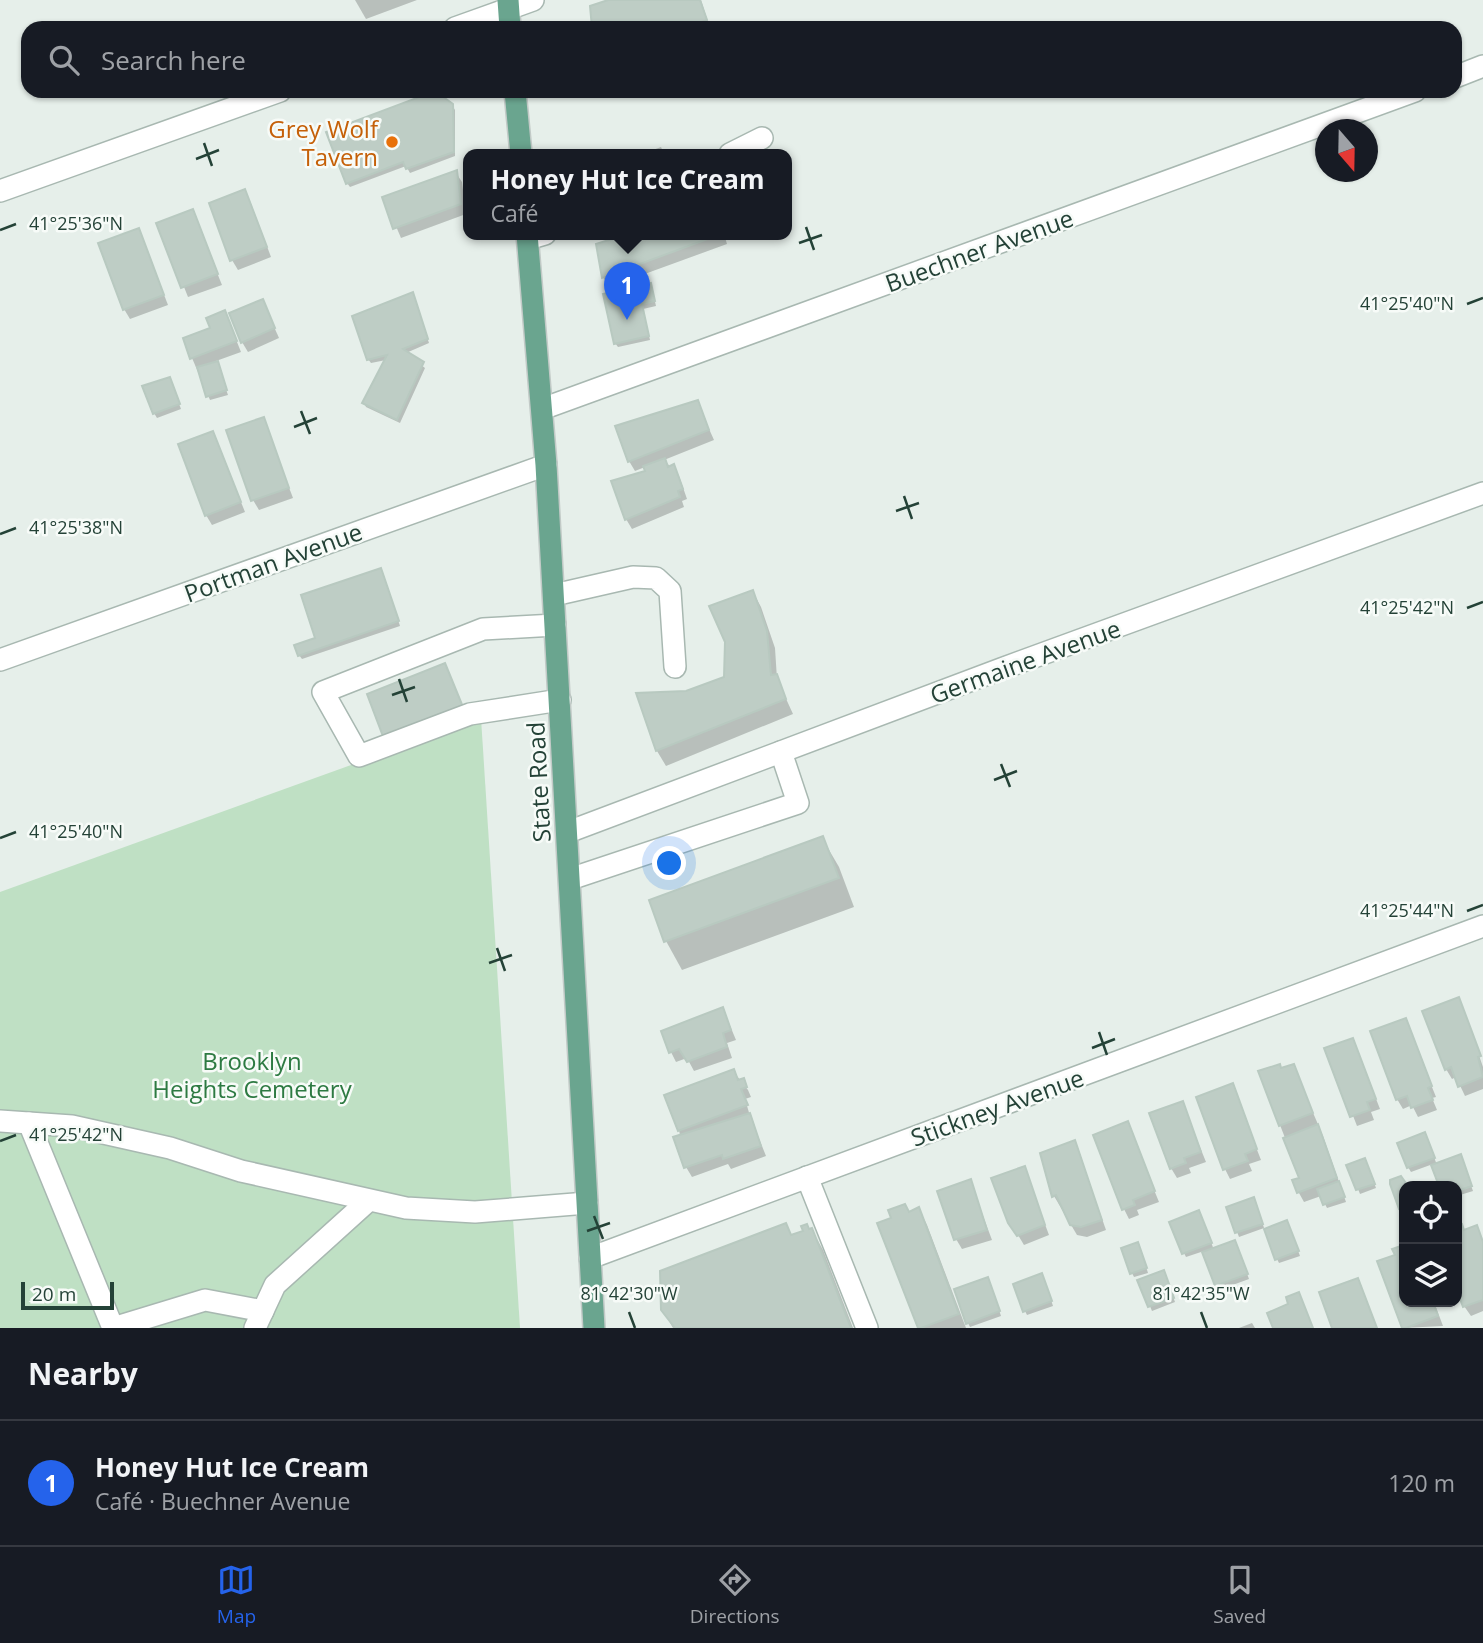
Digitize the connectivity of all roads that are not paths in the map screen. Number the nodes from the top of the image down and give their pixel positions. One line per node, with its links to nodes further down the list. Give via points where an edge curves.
1 (533, 0): 2 (street)
2 (509, 12): 3 (street)
3 (479, 21)
4 (1483, 66): 5 (street)
5 (1462, 74)
6 (260, 98): 12 (street)
7 (516, 98): 10 (main road)
8 (1396, 98): 14 (street, Buechner Avenue)
9 (762, 138): 11 (street)
10 (520, 149)
11 (740, 149)
12 (0, 191)
13 (533, 240): 14 (main road, State Road)
14 (542, 409): 15 (main road, State Road)
15 (546, 465): 17 (main road, State Road); 19 (street, Portman Avenue)
16 (1483, 493): 22 (street, Germaine Avenue)
17 (554, 595): 18 (main road, State Road); 20 (street, via 633,577 656,578 670,591)
18 (555, 625): 21 (main road, State Road); 21 (street, via 483,629 323,692 359,756 470,714)
19 (0, 660)
20 (675, 667)
21 (560, 700): 23 (main road, State Road)
22 (781, 752): 23 (street, Germaine Avenue); 24 (street, via 798,803)
23 (568, 832): 24 (main road, State Road)
24 (570, 879): 30 (main road, State Road)
25 (1483, 926): 28 (street, Stickney Avenue)
26 (0, 1121): 27 (street)
27 (29, 1123): 29 (street, via 72,1126 170,1148 241,1171); 33 (street)
28 (807, 1177): 31 (street, Stickney Avenue); 35 (street)
29 (368, 1201): 30 (street, via 475,1212); 32 (street, via 275,1285)
30 (587, 1203): 31 (main road, State Road)
31 (590, 1258): 34 (main road, State Road)
32 (259, 1320): 33 (street, via 205,1300)
33 (113, 1328)
34 (594, 1328)
35 (867, 1328)

